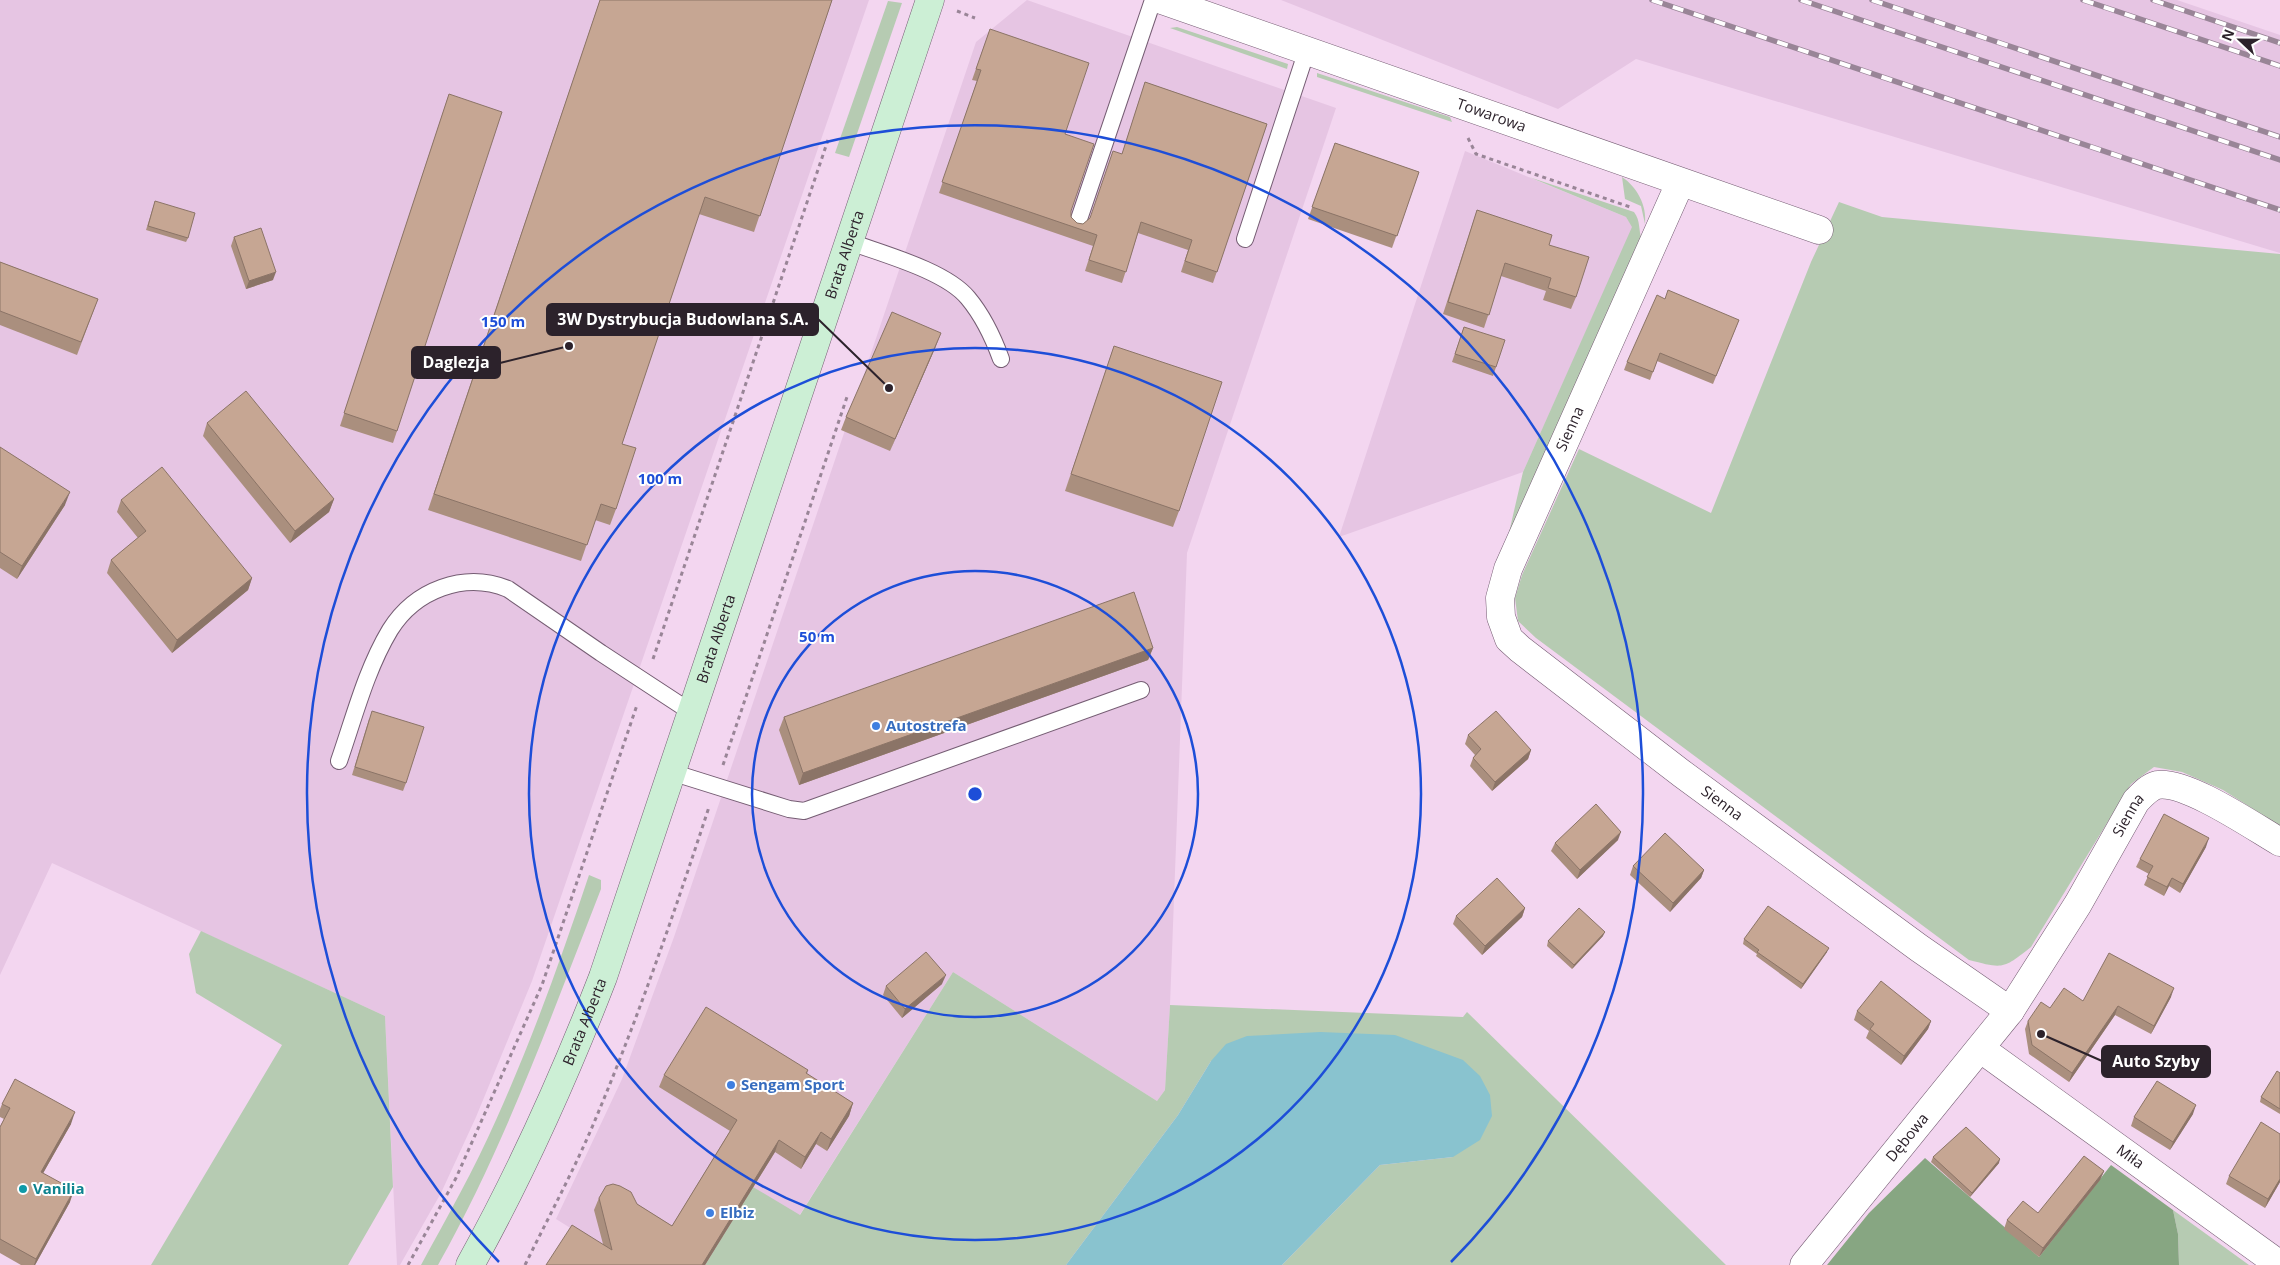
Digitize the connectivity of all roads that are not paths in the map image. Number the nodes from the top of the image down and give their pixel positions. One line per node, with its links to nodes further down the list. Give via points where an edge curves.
1 (930, 0): 9 (street, Brata Alberta)
2 (1153, 0): 6 (lane)
3 (1162, 0): 4 (street, Towarowa)
4 (1307, 50): 5 (street, Towarowa); 8 (lane)
5 (1680, 182): 7 (street, Towarowa); 16 (street, Sienna, via 1508,569 1500,598 1504,629 1509,639 1540,665 1681,773)
6 (1077, 225)
7 (1819, 230)
8 (1245, 239)
9 (850, 242): 10 (lane, via 942,277 967,296 992,332); 12 (street, Brata Alberta)
10 (1001, 359)
11 (1141, 690): 14 (lane, via 804,811 789,810)
12 (691, 712): 13 (lane, via 508,589 491,582 468,581 440,587 413,604 391,629 374,660); 14 (street, Brata Alberta)
13 (339, 761)
14 (671, 772): 18 (street, Brata Alberta, via 603,977 578,1041 498,1214)
15 (2280, 842): 16 (street, Sienna, via 2177,786 2155,785 2136,801 2078,904)
16 (2010, 1011): 17 (street, Dębowa)
17 (1981, 1049): 19 (street, Dębowa); 20 (street, Miła)
18 (470, 1265)
19 (1804, 1265)
20 (2280, 1265)

